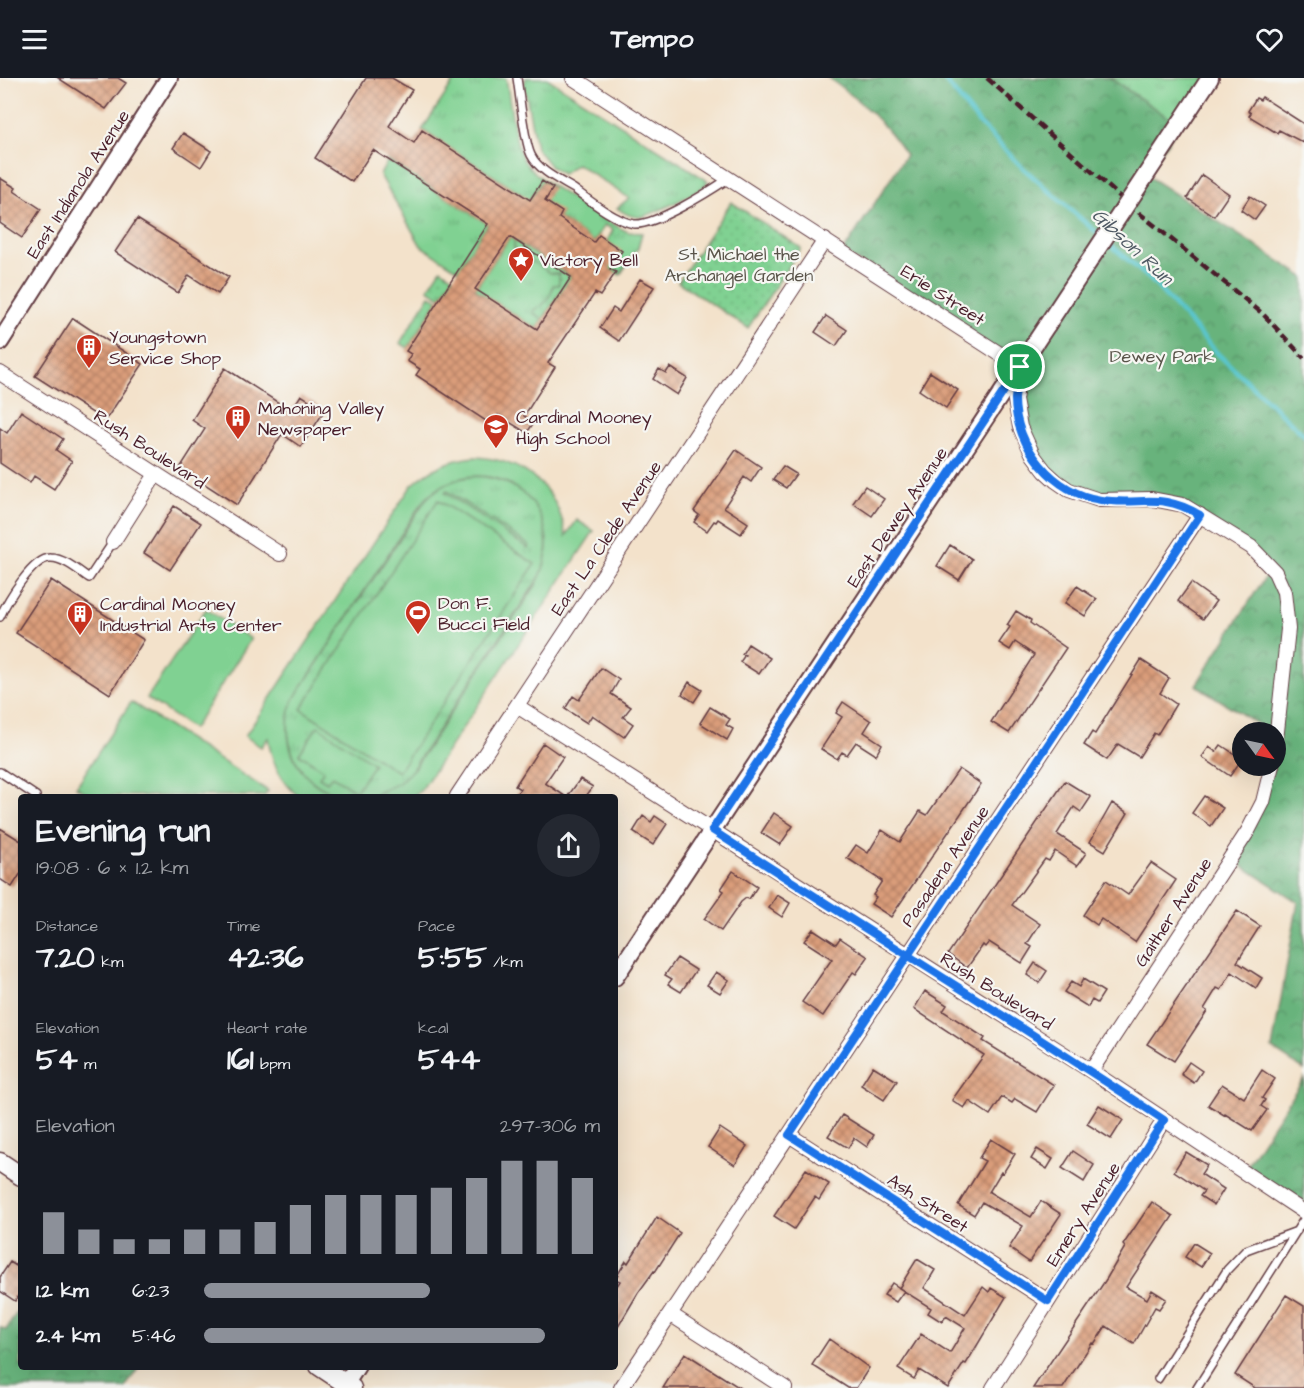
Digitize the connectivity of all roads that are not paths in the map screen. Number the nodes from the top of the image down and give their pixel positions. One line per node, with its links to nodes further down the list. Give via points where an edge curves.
1 (169, 78): 7 (street, East Indianola Avenue)
2 (517, 78): 5 (lane, via 529,149 535,160 551,175 617,218 633,224 653,220)
3 (573, 78): 5 (street, Erie Street)
4 (1210, 78): 8 (street, East Dewey Avenue, bridge)
5 (729, 179): 6 (street, Erie Street)
6 (825, 240): 8 (street, Erie Street); 15 (street, East La Clede Avenue)
7 (0, 342)
8 (1020, 367): 11 (street, via 1015,400 1020,427 1033,455 1056,481 1099,500 1164,500); 21 (street, East Dewey Avenue)
9 (0, 373): 10 (street, Rush Boulevard)
10 (156, 474): 12 (street); 13 (street, Rush Boulevard)
11 (1200, 515): 16 (street, via 1263,558 1284,592 1288,629); 22 (street, Pasadena Avenue)
12 (113, 542): 14 (lane, via 89,578 56,559 42,560 30,570)
13 (280, 554)
14 (0, 617)
15 (517, 706): 20 (street, East La Clede Avenue); 21 (street, Rush Boulevard)
16 (1278, 722)
17 (0, 772): 19 (lane)
18 (1269, 776): 24 (street, Gaither Avenue, via 1263,802 1248,831)
19 (33, 794)
20 (458, 794)
21 (712, 830): 22 (street, Rush Boulevard); 23 (street, East Dewey Avenue)
22 (907, 956): 24 (street, Rush Boulevard); 26 (street, Pasadena Avenue)
23 (618, 972)
24 (1090, 1071): 25 (street, Rush Boulevard)
25 (1164, 1120): 29 (street, Rush Boulevard); 32 (street, Emery Avenue)
26 (789, 1135): 32 (street, Ash Street); 33 (street, Pasadena Avenue)
27 (0, 1162): 28 (main road)
28 (18, 1174)
29 (1304, 1212)
30 (1304, 1219): 31 (lane)
31 (1296, 1231): 36 (lane, via 1246,1250 1227,1270); 41 (lane)
32 (1048, 1301): 40 (street, Emery Avenue)
33 (670, 1314): 38 (street, Pasadena Avenue); 39 (street)
34 (324, 1370): 37 (main road)
35 (355, 1370): 37 (street)
36 (1158, 1379)
37 (347, 1387)
38 (621, 1388)
39 (785, 1388)
40 (993, 1388)
41 (1197, 1388)

